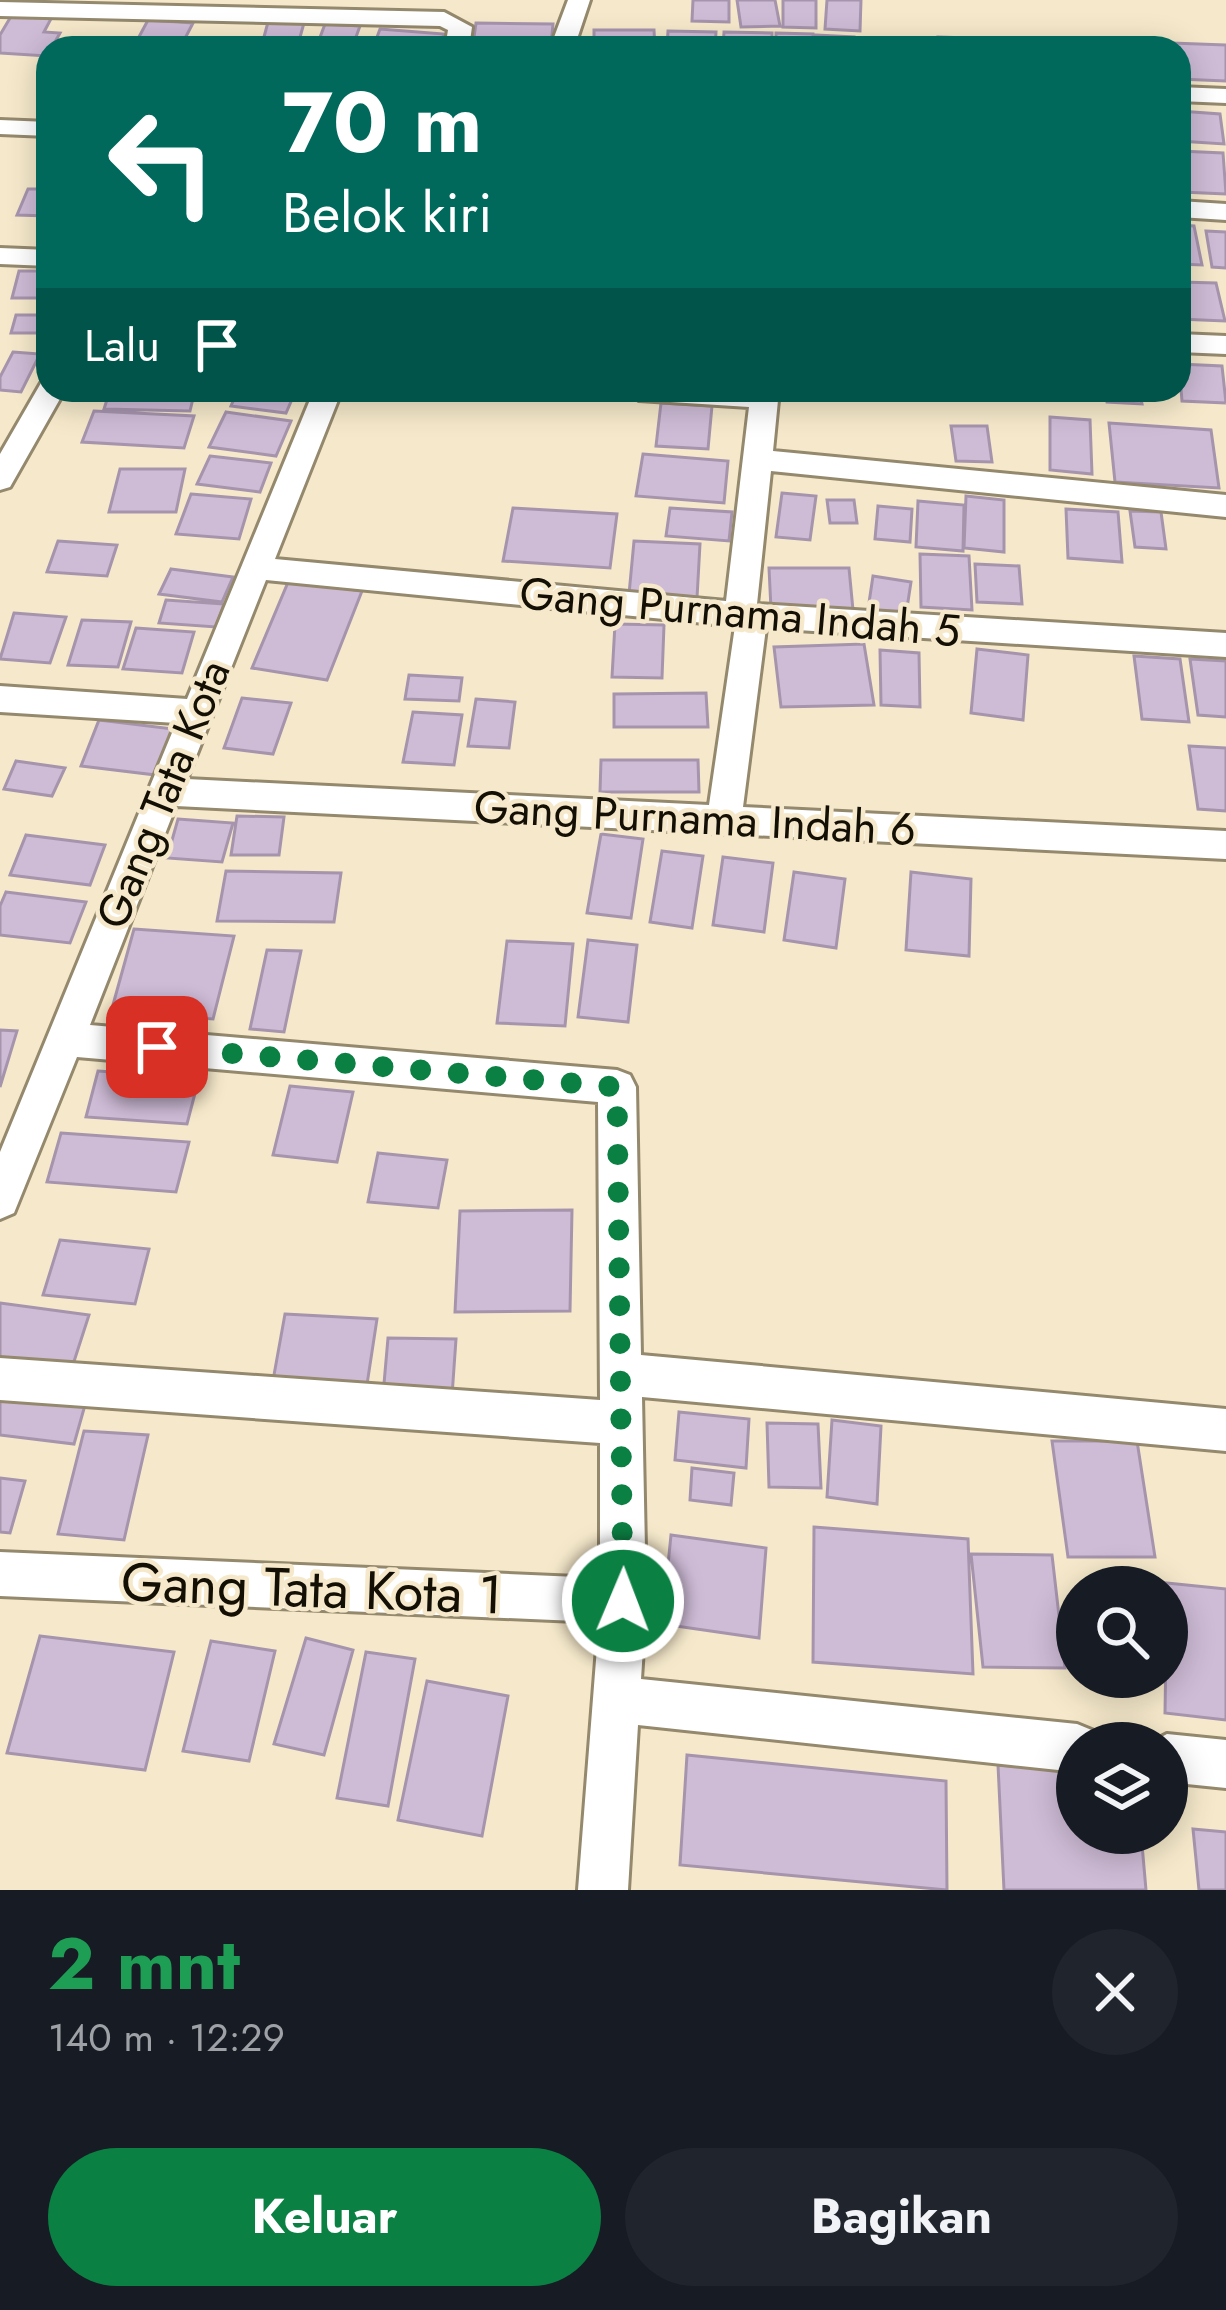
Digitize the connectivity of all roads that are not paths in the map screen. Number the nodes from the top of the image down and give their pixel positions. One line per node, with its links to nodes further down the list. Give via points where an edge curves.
1 (578, 0): 5 (street)
2 (0, 9): 3 (street)
3 (110, 15): 4 (street, via 433,18 459,25)
4 (458, 36)
5 (566, 36)
6 (1191, 95): 7 (street)
7 (1226, 96)
8 (36, 123): 9 (street)
9 (0, 127)
10 (1191, 210): 11 (street)
11 (1226, 212)
12 (0, 256): 13 (street)
13 (36, 258)
14 (1191, 344): 15 (street)
15 (1226, 345)
16 (44, 402): 20 (street)
17 (323, 402): 24 (street, Gang Tata Kota)
18 (764, 402): 21 (street)
19 (0, 422): 20 (street)
20 (32, 423): 22 (street)
21 (759, 460): 23 (street); 25 (street)
22 (0, 480)
23 (1226, 506)
24 (255, 568): 25 (street, Gang Purnama Indah 5); 28 (street, Gang Tata Kota)
25 (746, 615): 26 (street, Gang Purnama Indah 5); 30 (street)
26 (1226, 645)
27 (0, 699): 28 (street)
28 (196, 712): 29 (street, Gang Tata Kota)
29 (164, 792): 30 (street, Gang Purnama Indah 6); 32 (street, Gang Tata Kota)
30 (724, 819): 31 (street, Gang Purnama Indah 6)
31 (1226, 845)
32 (64, 1039): 33 (street, Gang Tata Kota); 34 (street, via 617,1087)
33 (0, 1200)
34 (622, 1374): 36 (street); 37 (street)
35 (0, 1379): 36 (street)
36 (623, 1423): 39 (street)
37 (1226, 1430)
38 (0, 1574): 39 (street, Gang Tata Kota 1)
39 (623, 1601): 40 (street)
40 (617, 1700): 41 (street); 44 (street)
41 (1056, 1746)
42 (1188, 1760): 43 (street)
43 (1226, 1764)
44 (603, 1890)

